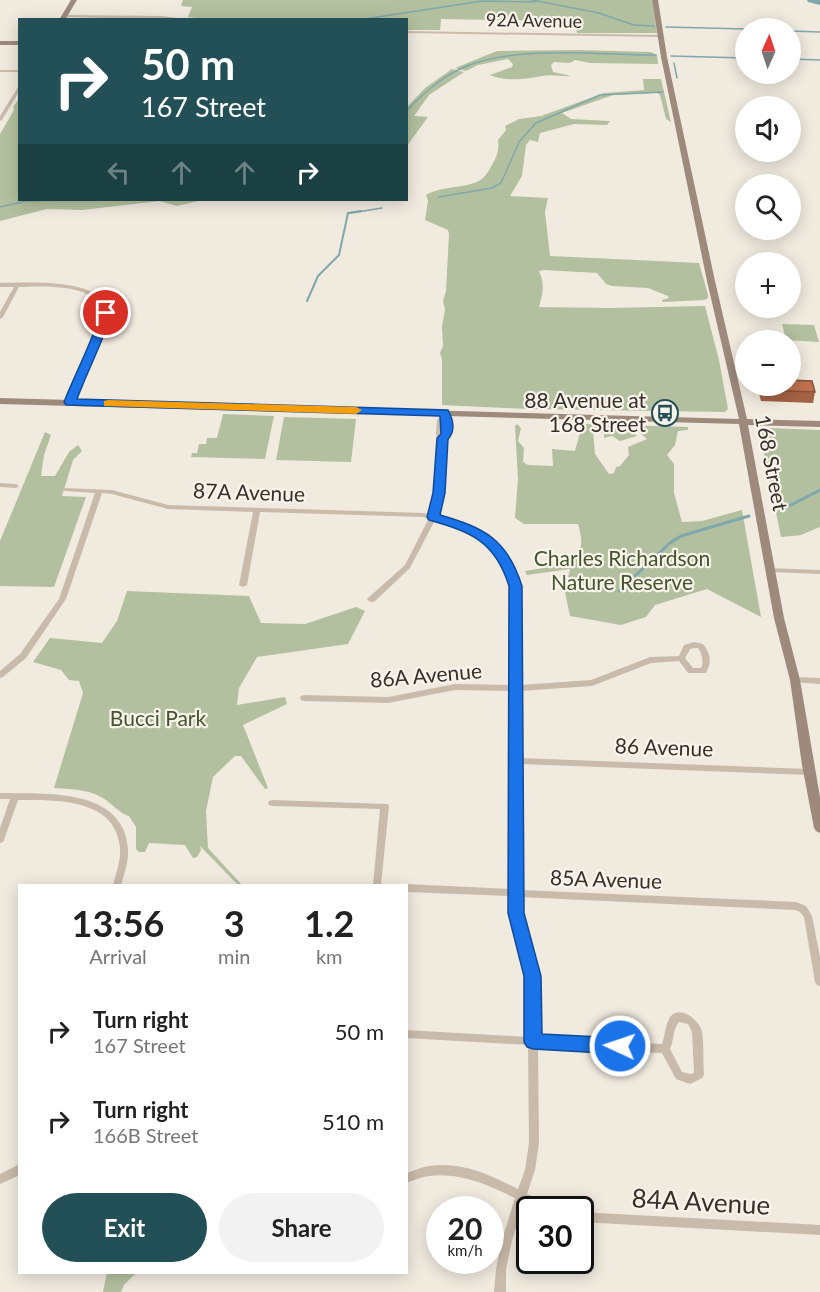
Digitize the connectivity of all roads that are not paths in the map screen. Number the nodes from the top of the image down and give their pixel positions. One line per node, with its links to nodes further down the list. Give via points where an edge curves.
1 (74, 0): 3 (main road)
2 (655, 0): 6 (main road, 168 Street)
3 (63, 18): 4 (street)
4 (171, 18)
5 (408, 32): 6 (street, 92A Avenue)
6 (661, 36): 19 (main road, 168 Street)
7 (0, 43): 8 (main road)
8 (18, 43)
9 (0, 71): 10 (street)
10 (18, 71)
11 (18, 88): 12 (street)
12 (0, 120)
13 (0, 285): 14 (street)
14 (17, 286): 15 (street); 17 (street, via 75,289 88,292 104,305 106,318)
15 (0, 317)
16 (0, 401): 17 (main road)
17 (70, 402): 18 (main road)
18 (445, 416): 19 (main road); 26 (street, via 447,434 443,438)
19 (743, 421): 20 (main road); 27 (main road, 168 Street)
20 (820, 424)
21 (0, 485): 22 (street)
22 (16, 486)
23 (65, 489): 24 (street, 87A Avenue)
24 (99, 491): 25 (street, 87A Avenue, via 168,507); 32 (street, via 60,602 23,656)
25 (256, 510): 26 (street, 87A Avenue); 29 (street)
26 (433, 517): 30 (street, via 408,566); 35 (street, 87A Avenue, via 481,535 498,549 510,567 516,586)
27 (770, 570): 28 (street); 33 (main road, 168 Street)
28 (820, 572)
29 (243, 585)
30 (371, 600)
31 (681, 658): 35 (street, 86A Avenue, via 650,660 588,683)
32 (0, 675)
33 (795, 680): 34 (street); 38 (main road, 168 Street)
34 (820, 681)
35 (516, 688): 36 (street, 86A Avenue, via 455,687 383,700); 37 (street, 87A Avenue)
36 (304, 698)
37 (517, 761): 38 (street, 86 Avenue); 47 (street, 87A Avenue)
38 (809, 772): 42 (main road, 168 Street)
39 (0, 796): 40 (street)
40 (15, 797): 43 (street); 44 (street, via 76,800 100,808 116,824 123,842)
41 (272, 803): 45 (street, via 385,806)
42 (820, 828)
43 (0, 840)
44 (117, 884)
45 (377, 884)
46 (408, 888): 47 (street, 85A Avenue)
47 (516, 894): 48 (street, 85A Avenue, via 789,905 803,909); 50 (street, 87A Avenue, via 518,925 532,976)
48 (820, 982)
49 (408, 1034): 50 (street)
50 (533, 1042): 51 (street); 55 (street, 87A Avenue, via 534,1149)
51 (665, 1048): 51 (street, via 679,1076 690,1079 699,1075 697,1031 691,1021 682,1018 670,1024 670,1042)
52 (18, 1170): 54 (street)
53 (408, 1177): 55 (street, via 437,1170 465,1171)
54 (0, 1179)
55 (521, 1195): 58 (street, 87A Avenue, via 507,1240)
56 (594, 1218): 57 (street, 84A Avenue)
57 (820, 1230)
58 (500, 1292)

